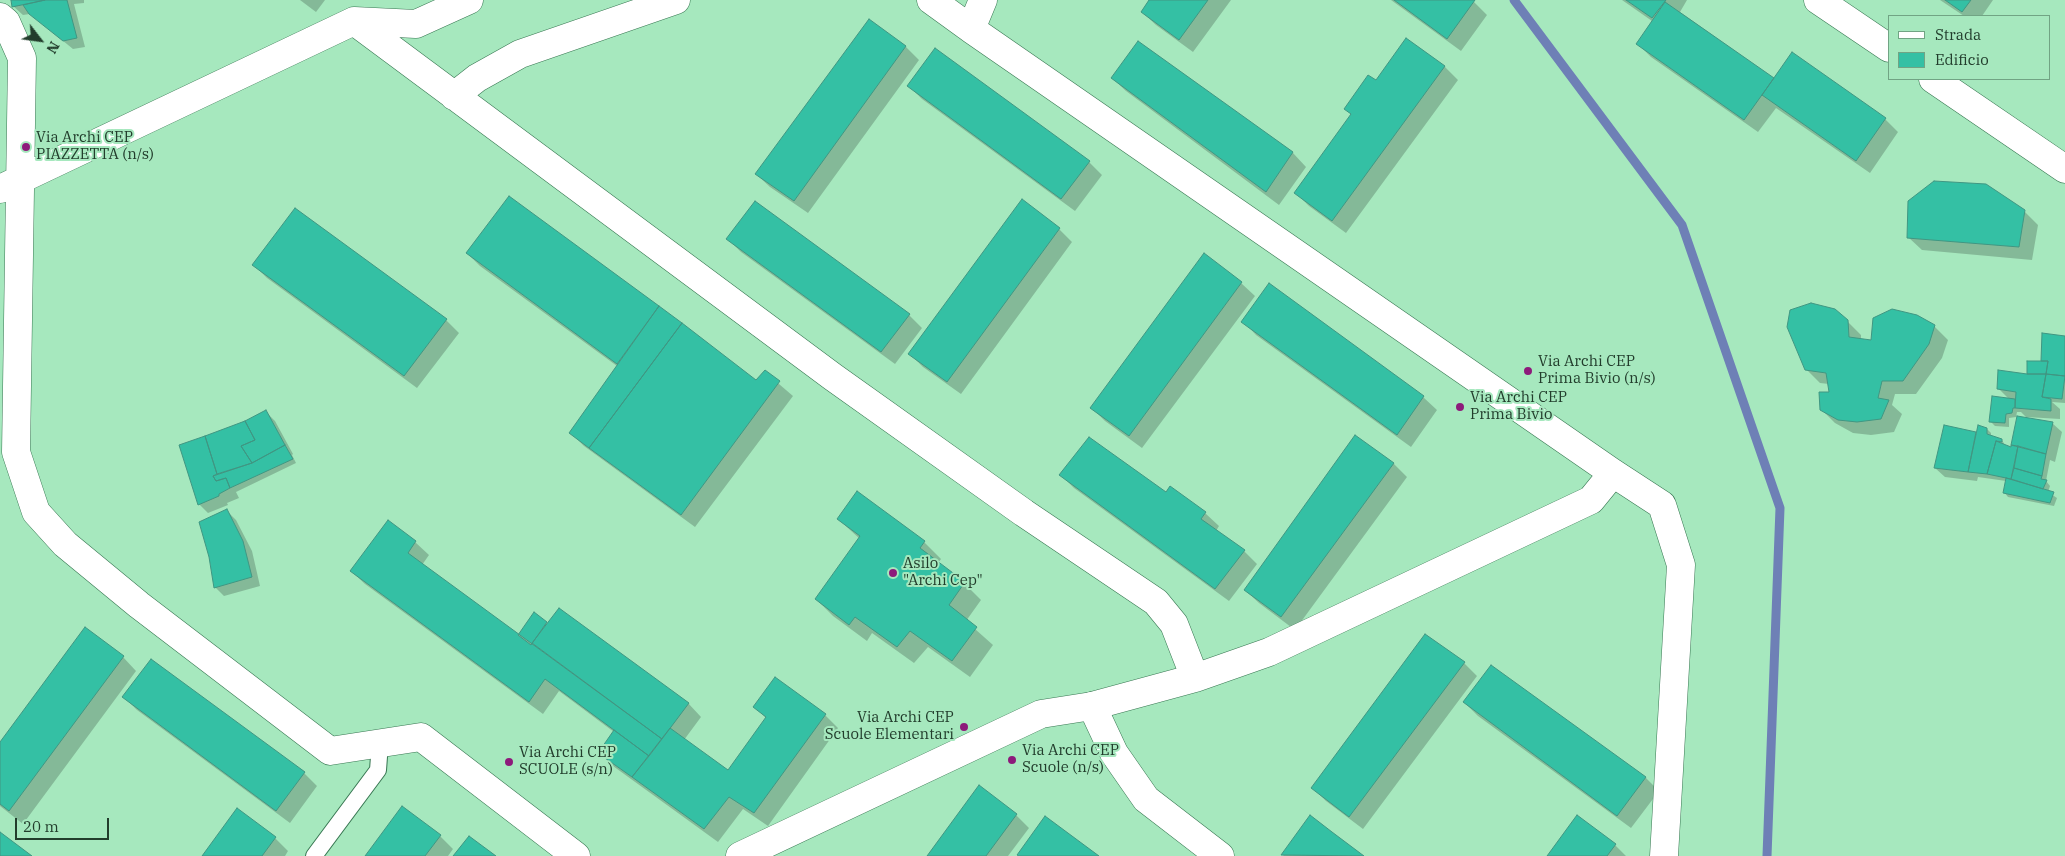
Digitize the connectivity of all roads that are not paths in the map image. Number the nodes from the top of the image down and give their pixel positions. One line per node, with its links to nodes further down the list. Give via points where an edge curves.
1 (469, 0): 7 (street, via 416,24)
2 (676, 0): 11 (street, via 520,54 477,78)
3 (931, 0): 8 (street)
4 (983, 0): 8 (street)
5 (1818, 0): 9 (street)
6 (0, 17): 13 (street, via 6,22 22,58)
7 (354, 21): 11 (street); 13 (street)
8 (971, 29): 15 (street)
9 (1888, 47)
10 (1934, 80): 12 (street)
11 (454, 96): 16 (street, via 841,382 1024,513 1156,602 1174,624)
12 (2065, 170)
13 (10, 184): 14 (street)
14 (10, 260): 18 (street, via 16,452 36,512 65,544 139,605 330,751)
15 (1614, 473): 16 (street, via 1591,500 1269,652); 23 (street, via 1662,505 1681,565)
16 (1195, 678): 17 (street)
17 (1092, 706): 21 (street, via 1041,714); 22 (street, via 1114,753 1146,799)
18 (380, 743): 19 (lane, via 378,770); 20 (street, via 421,737)
19 (314, 856)
20 (576, 856)
21 (740, 856)
22 (1220, 856)
23 (1664, 856)

